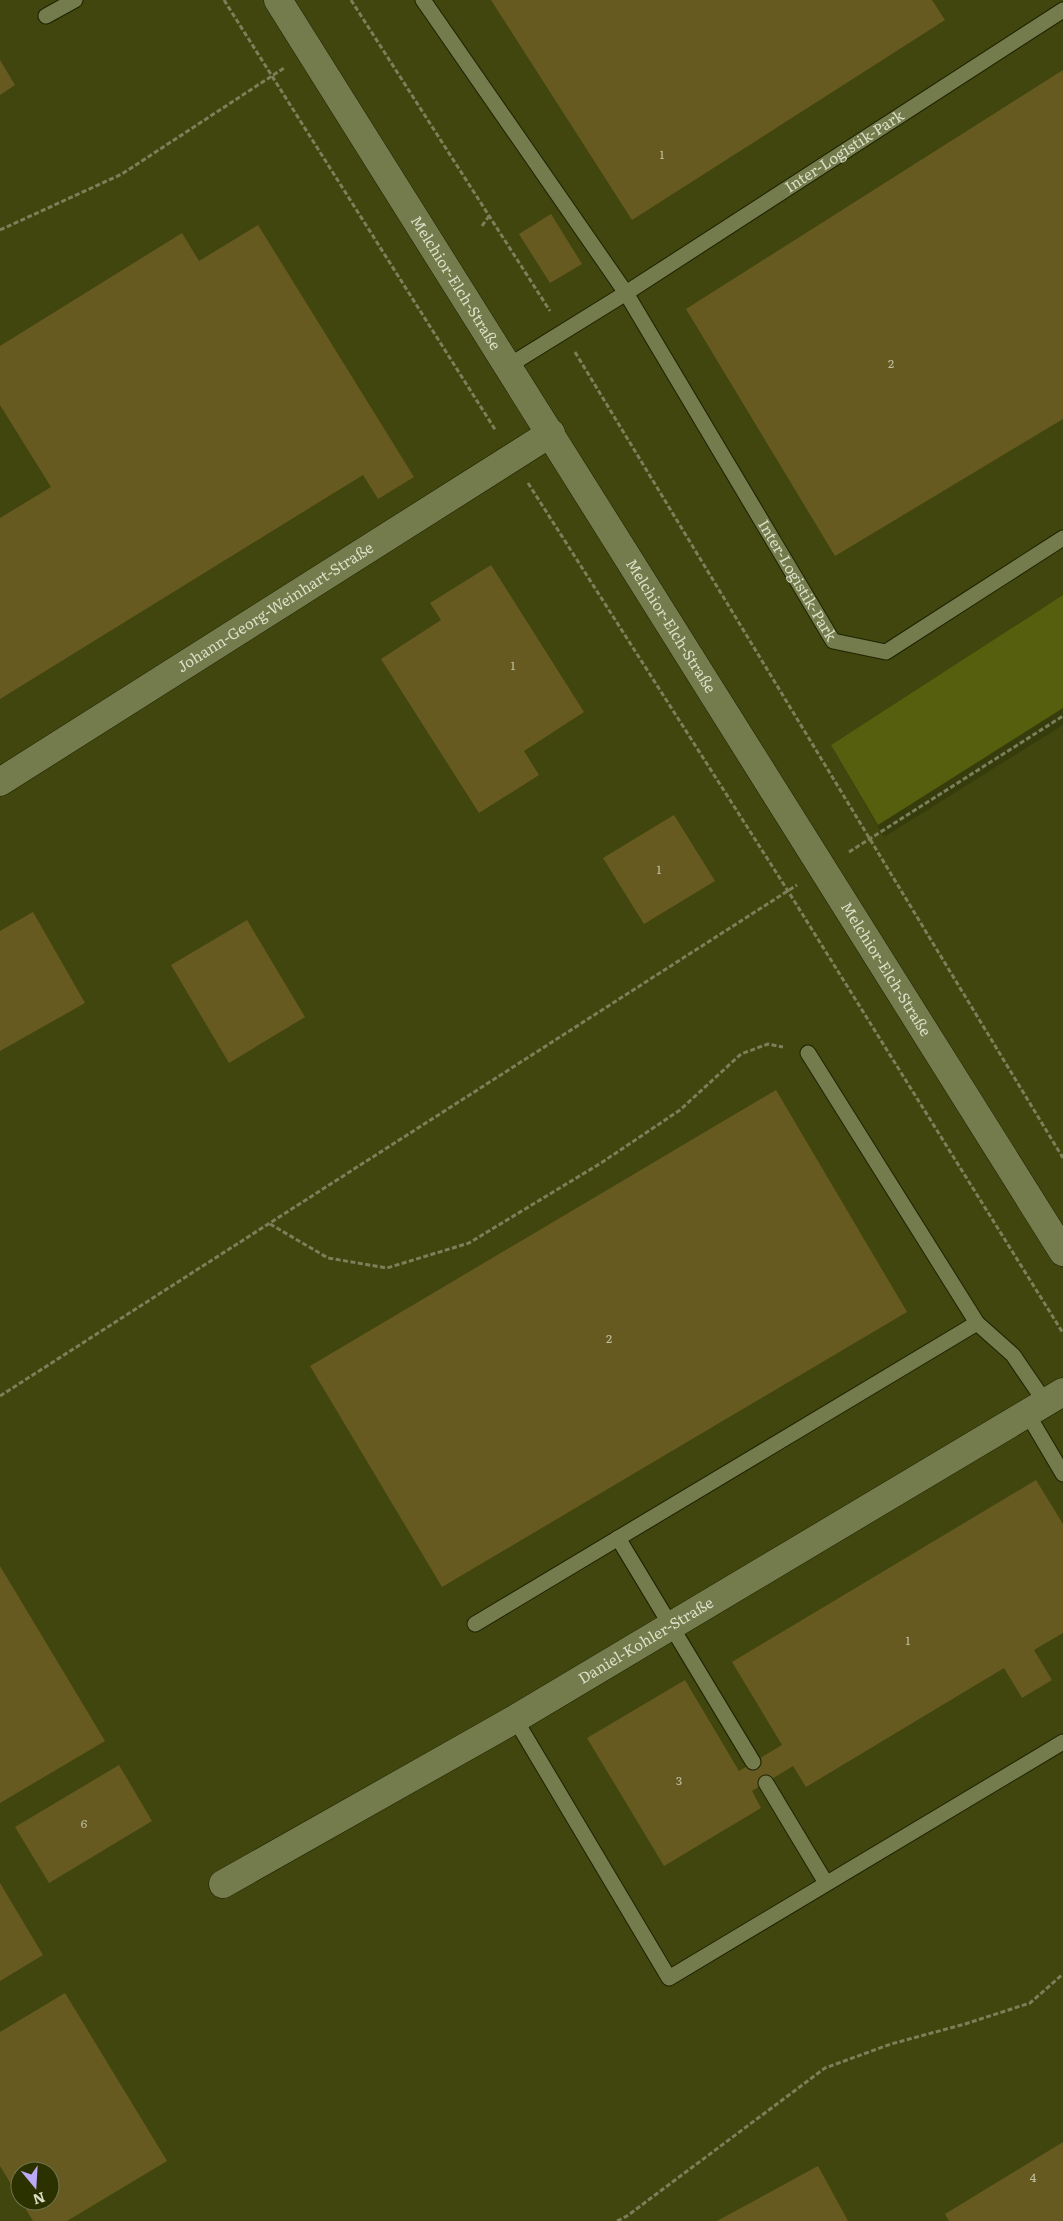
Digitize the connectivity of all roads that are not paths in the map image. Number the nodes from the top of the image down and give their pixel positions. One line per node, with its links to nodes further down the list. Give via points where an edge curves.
1 (75, 0): 5 (lane)
2 (278, 0): 7 (street, Melchior-Elch-Straße)
3 (423, 0): 6 (lane, Inter-Logistik-Park)
4 (1063, 10): 6 (lane, Inter-Logistik-Park)
5 (46, 16)
6 (626, 294): 7 (lane, Inter-Logistik-Park); 9 (lane, Inter-Logistik-Park, via 832,641 886,652)
7 (508, 366): 8 (street, Melchior-Elch-Straße)
8 (551, 433): 10 (street, Johann-Georg-Weinhart-Straße); 12 (street, Melchior-Elch-Straße)
9 (1063, 538)
10 (0, 782)
11 (808, 1053): 13 (lane)
12 (1063, 1252)
13 (976, 1323): 14 (lane, via 1013,1356); 16 (lane)
14 (1045, 1403): 15 (lane); 18 (street, Daniel-Kohler-Straße)
15 (1063, 1474)
16 (618, 1538): 17 (lane); 18 (lane)
17 (474, 1624)
18 (671, 1626): 19 (street, Daniel-Kohler-Straße); 21 (lane)
19 (515, 1719): 23 (lane, via 670,1978); 24 (street, Daniel-Kohler-Straße)
20 (1063, 1742): 23 (lane)
21 (754, 1762)
22 (766, 1783): 23 (lane)
23 (826, 1883)
24 (223, 1884)

